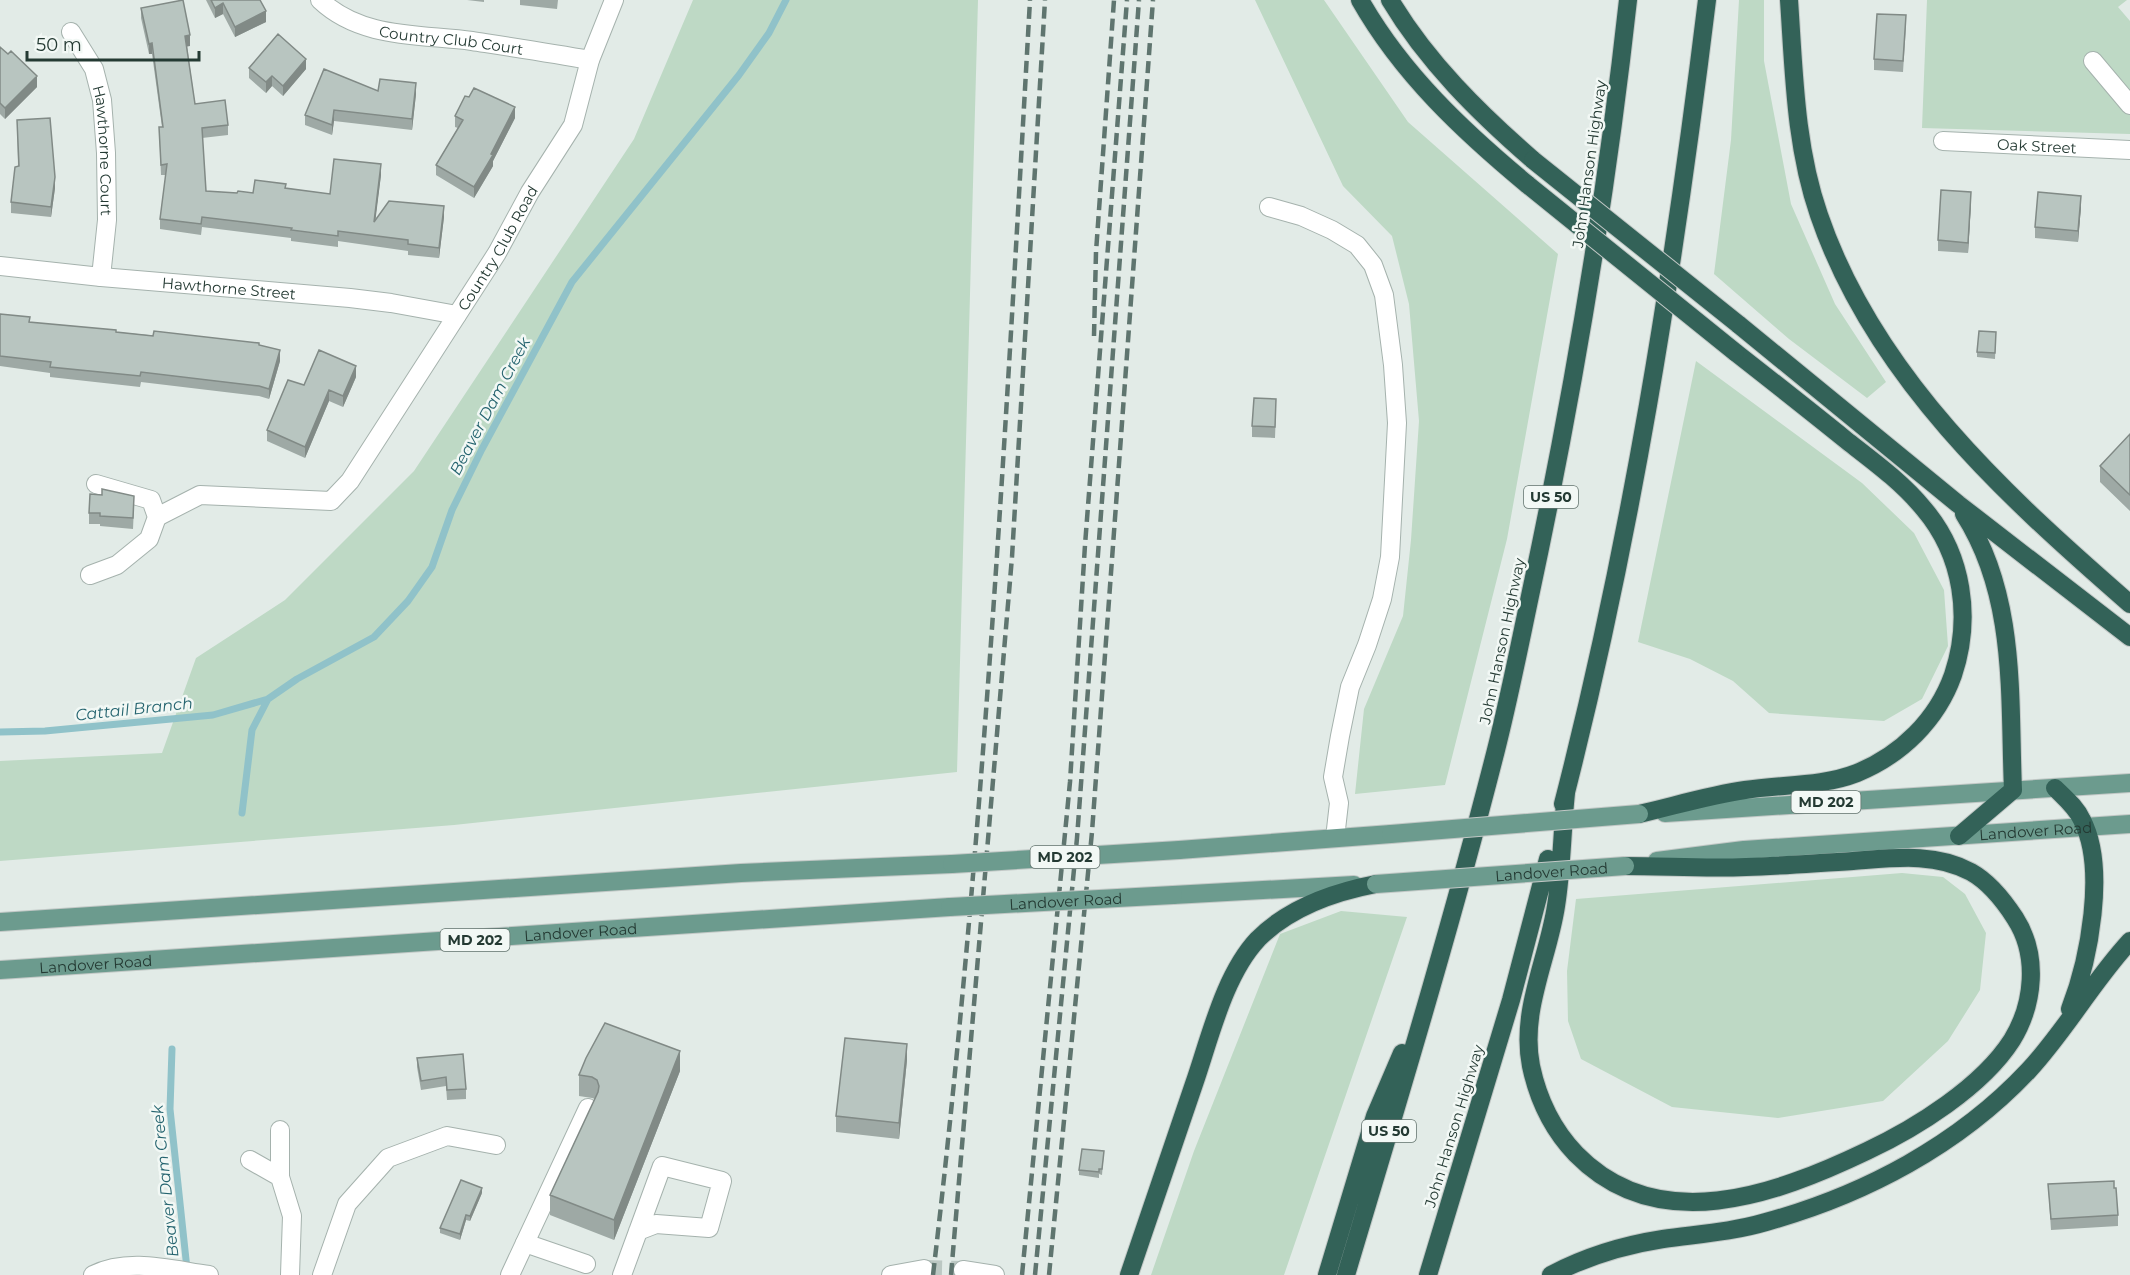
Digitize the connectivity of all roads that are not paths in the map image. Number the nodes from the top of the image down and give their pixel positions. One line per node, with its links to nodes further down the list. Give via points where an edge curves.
1 (320, 0): 9 (street, Country Club Court, via 346,20 372,29)
2 (614, 0): 9 (street, Country Club Road)
3 (1360, 0): 28 (highway, bridge, via 1385,39 1463,130 1914,497 1935,522 1958,572 1964,612 1959,655 1941,700 1901,748 1875,765 1828,781 1745,790)
4 (1390, 0): 19 (highway, bridge, via 1472,105 1533,160)
5 (1628, 0): 38 (highway, John Hanson Highway / US 50, via 1593,267 1548,516 1496,750)
6 (1707, 0): 27 (highway, John Hanson Highway, via 1662,326 1624,536)
7 (1789, 0): 22 (highway, via 1797,114 1809,183 1829,242 1857,303 1907,379 1957,438 2046,529)
8 (71, 32): 16 (street, Hawthorne Court, via 94,69 102,100 107,220)
9 (590, 60): 17 (street, Country Club Road, via 573,125)
10 (2093, 61): 11 (street)
11 (2130, 105)
12 (1943, 141): 13 (street, Oak Street)
13 (2130, 150)
14 (1269, 207): 32 (street, via 1301,216 1357,245 1373,265 1384,295 1392,355 1397,423 1390,557 1382,599 1350,687 1340,736 1333,777 1339,803)
15 (0, 266): 16 (street, Hawthorne Street)
16 (101, 277): 17 (street, Hawthorne Street, via 350,298)
17 (457, 315): 20 (street, Country Club Road, via 350,481 331,501 200,495)
18 (96, 484): 20 (street, via 151,500)
19 (1958, 504): 23 (highway); 26 (highway, via 1985,551 1999,596 2006,640)
20 (157, 517): 21 (street, via 149,538 117,565)
21 (90, 575)
22 (2130, 604)
23 (2130, 637)
24 (2130, 783): 25 (main road, MD 202)
25 (2055, 788): 26 (main road, MD 202); 30 (highway, via 2074,807)
26 (2013, 790): 28 (main road, MD 202); 31 (highway)
27 (1566, 793): 33 (highway, via 1556,907 1531,1011 1531,1065 1545,1109 1557,1130 1587,1165 1606,1180 1659,1200 1688,1203 1745,1197 1816,1174 1883,1143 1946,1104 1995,1060 2021,1021 2031,979 2026,942 2019,925 1984,881 1950,863 1910,857 1743,867); 61 (highway, John Hanson Highway, via 1511,1000)
28 (1639, 814): 32 (main road, MD 202, bridge)
29 (2130, 824): 30 (main road, Landover Road / MD 202)
30 (2085, 827): 31 (main road, Landover Road / MD 202); 39 (highway, via 2092,862 2092,921 2077,992)
31 (1959, 836): 33 (main road, Landover Road / MD 202, via 1744,850)
32 (1335, 838): 35 (main road, MD 202, bridge)
33 (1625, 866): 34 (main road, Landover Road / MD 202, bridge)
34 (1376, 884): 37 (main road, Landover Road / MD 202, bridge, via 950,907); 58 (highway, via 1346,890 1300,909 1260,938 1238,967 1218,1014)
35 (0, 922)
36 (2130, 941): 39 (highway)
37 (0, 970)
38 (1432, 986): 59 (highway, via 1375,1116); 60 (highway, John Hanson Highway / US 50)
39 (2064, 1024): 62 (highway, via 2029,1070 1980,1115 1895,1172 1799,1213 1731,1231 1612,1250)
40 (588, 1108): 46 (street)
41 (280, 1130): 44 (street)
42 (496, 1145): 53 (street, via 447,1136 388,1158 347,1204)
43 (250, 1160): 44 (street)
44 (280, 1177): 52 (street, via 292,1216)
45 (638, 1231): 45 (street, via 656,1224 709,1228 722,1181 662,1166); 55 (street)
46 (525, 1243): 47 (street); 54 (street)
47 (586, 1264)
48 (924, 1269): 56 (street)
49 (963, 1270): 57 (street)
50 (93, 1275): 51 (street, via 112,1268 149,1267)
51 (209, 1275)
52 (290, 1275)
53 (322, 1275)
54 (510, 1275)
55 (622, 1275)
56 (891, 1275)
57 (995, 1275)
58 (1129, 1275)
59 (1327, 1275)
60 (1346, 1275)
61 (1428, 1275)
62 (1551, 1275)

